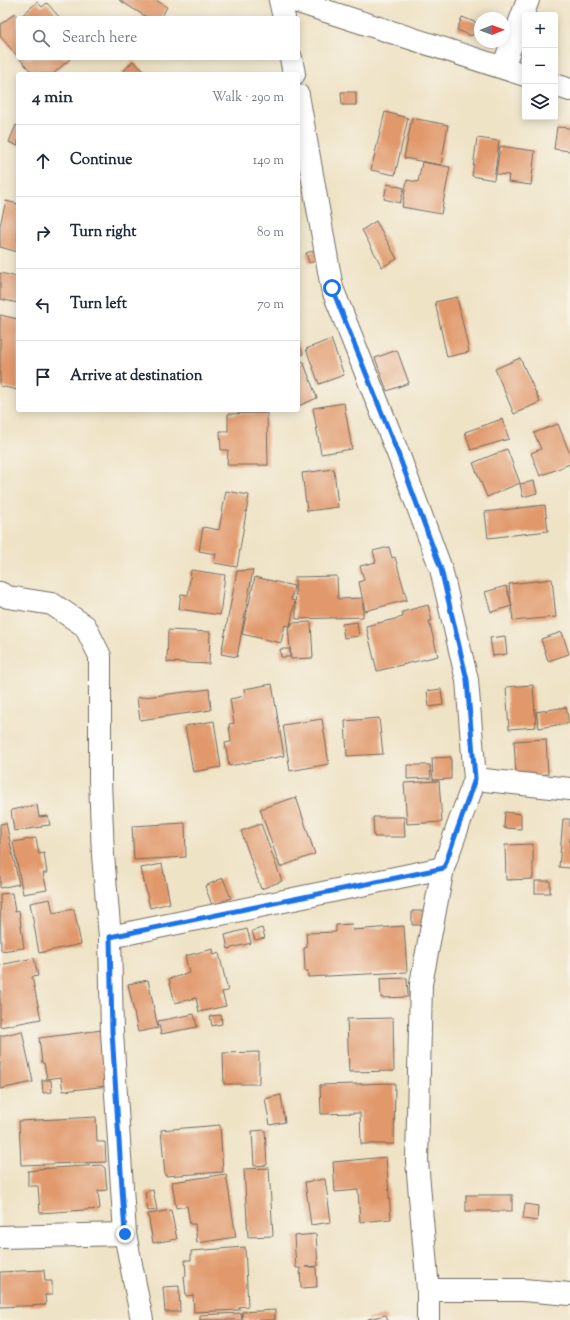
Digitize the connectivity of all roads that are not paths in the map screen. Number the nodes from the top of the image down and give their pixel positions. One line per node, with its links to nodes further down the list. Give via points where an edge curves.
1 (280, 0): 4 (street)
2 (292, 0): 6 (street)
3 (528, 0): 6 (street)
4 (284, 16)
5 (291, 60): 7 (street)
6 (503, 67): 8 (street)
7 (294, 72)
8 (522, 74)
9 (558, 86): 10 (street)
10 (570, 90)
11 (300, 106): 13 (street, via 332,288 441,569 467,680)
12 (0, 593): 16 (street, via 8,597 52,604 85,626 100,656 100,795)
13 (475, 779): 14 (street); 15 (street)
14 (570, 789)
15 (444, 868): 16 (street); 19 (street, via 421,984 417,1160)
16 (110, 937): 17 (street, via 112,1032)
17 (125, 1234): 18 (street); 21 (street)
18 (0, 1237)
19 (428, 1290): 20 (street, via 523,1290); 22 (street)
20 (570, 1294)
21 (142, 1320)
22 (428, 1320)

